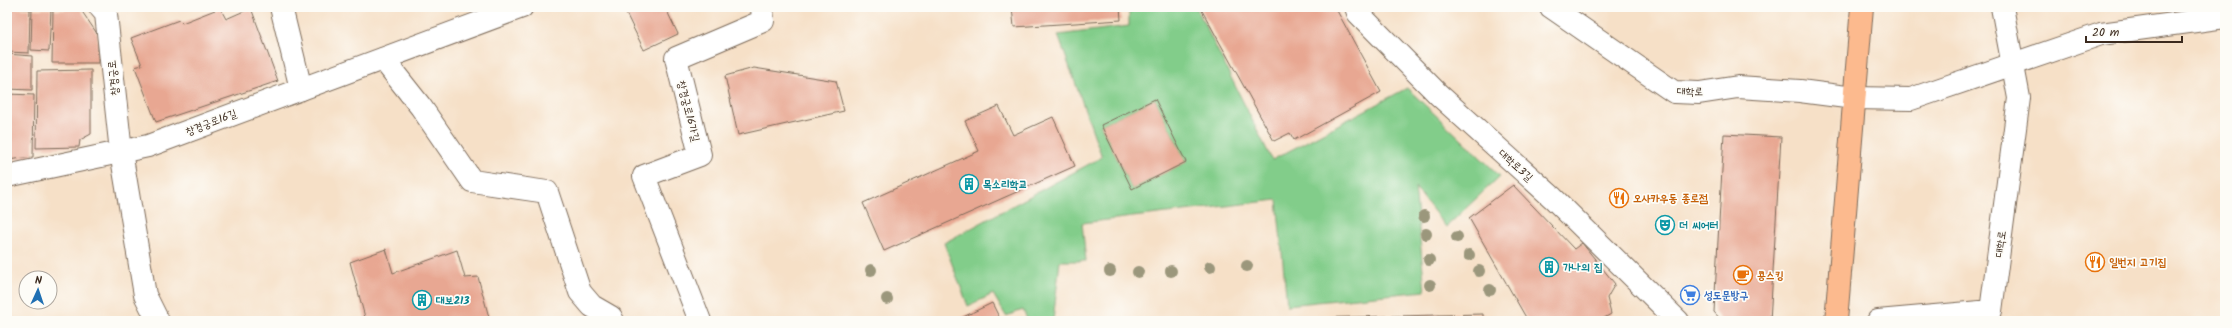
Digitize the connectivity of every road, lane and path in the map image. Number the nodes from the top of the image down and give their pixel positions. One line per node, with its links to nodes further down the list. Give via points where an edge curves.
1 (100, 7): 14 (street, 창경궁로, via 106,14)
2 (281, 7): 12 (street)
3 (522, 7): 10 (street, 창경궁로16길)
4 (762, 7): 18 (street, 창경궁로16가길, via 763,22 676,58 700,155 644,176)
5 (1356, 7): 19 (street, 대학로3길, via 1358,13 1439,95 1553,198)
6 (1551, 7): 13 (street, 대학로, via 1674,92 1699,93 1738,88 1800,91)
7 (1862, 7): 13 (main road)
8 (2002, 7): 11 (street, 대학로)
9 (2225, 17): 11 (street, 대학로, via 2101,34)
10 (383, 58): 12 (street, 창경궁로16길); 17 (street, via 421,107 472,181 547,192 580,292 592,306 612,317)
11 (2014, 64): 13 (street, 대학로, via 1911,99); 21 (street, 대학로, via 2019,98 1991,311)
12 (301, 89): 14 (street, 창경궁로16길, via 148,146)
13 (1854, 98): 20 (main road)
14 (120, 152): 15 (street, 창경궁로16길); 16 (street, via 145,295)
15 (7, 176)
16 (158, 321)
17 (613, 321)
18 (700, 321)
19 (1678, 321)
20 (1836, 321)
21 (1878, 321)

